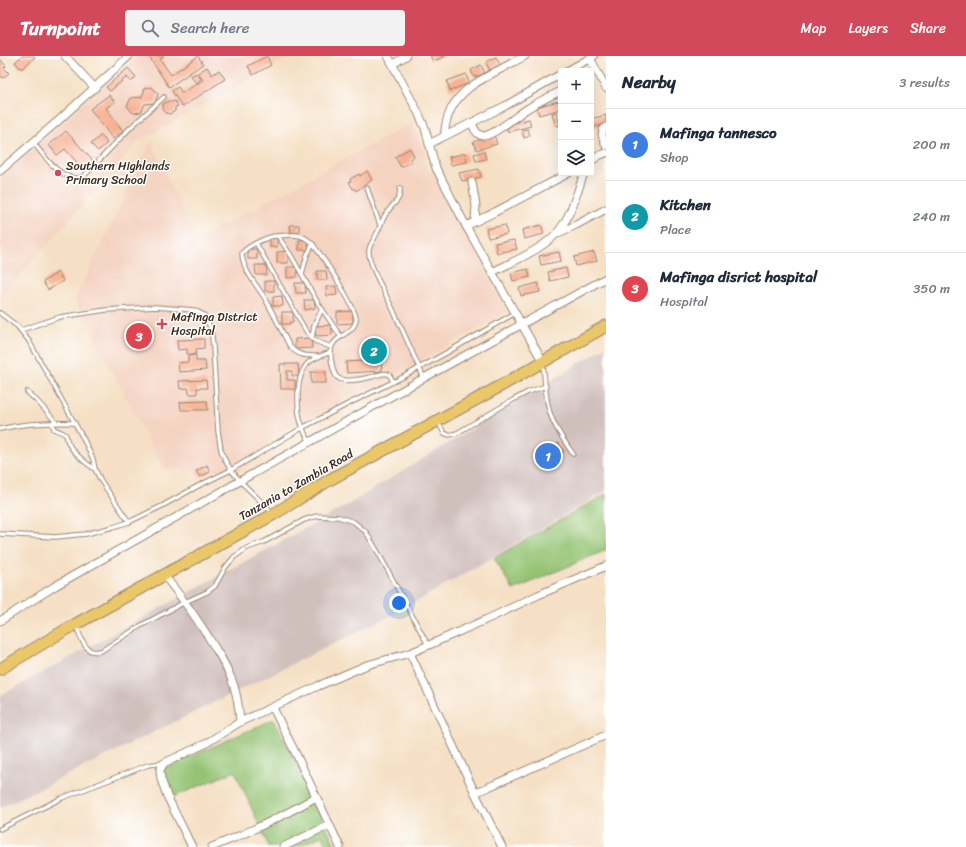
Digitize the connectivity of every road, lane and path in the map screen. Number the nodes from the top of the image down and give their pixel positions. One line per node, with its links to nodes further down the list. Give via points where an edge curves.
1 (65, 56): 12 (street)
2 (129, 56): 12 (street)
3 (388, 56): 7 (street)
4 (406, 56): 7 (street)
5 (525, 56): 18 (street, via 464,91 448,115)
6 (592, 57): 8 (street); 9 (street)
7 (393, 64): 20 (street, via 418,112)
8 (572, 68)
9 (593, 68)
10 (594, 71): 13 (street)
11 (558, 76): 16 (street)
12 (94, 88): 19 (street)
13 (606, 88)
14 (558, 92): 16 (street, via 531,106 488,135 477,134)
15 (164, 97): 19 (lane, via 84,176 67,176 53,166)
16 (472, 122): 18 (street)
17 (606, 127): 21 (street, via 602,135)
18 (445, 136): 20 (street)
19 (33, 142): 24 (street)
20 (429, 144): 33 (street, via 436,168)
21 (606, 148): 22 (street)
22 (603, 154): 23 (street)
23 (594, 159)
24 (0, 171)
25 (563, 176): 31 (street)
26 (583, 176): 34 (street, via 566,219)
27 (472, 182): 31 (street, via 476,206)
28 (367, 188): 32 (lane)
29 (400, 188): 32 (lane, via 398,201)
30 (606, 209): 34 (street)
31 (475, 221): 33 (street)
32 (380, 225): 53 (lane, via 369,255)
33 (466, 226): 38 (street)
34 (556, 234): 38 (street, via 519,259)
35 (278, 236): 36 (lane); 37 (lane, via 300,236); 39 (lane)
36 (256, 243): 48 (lane, via 299,320); 51 (lane, via 242,253 247,270 293,351 302,355)
37 (313, 244): 39 (lane); 47 (lane, via 346,294 356,316 354,327)
38 (492, 272): 43 (street)
39 (302, 274): 41 (lane)
40 (606, 278): 44 (street)
41 (322, 309): 47 (lane); 48 (lane, via 314,326)
42 (0, 313): 46 (lane)
43 (515, 313): 44 (street); 53 (lane)
44 (522, 325): 52 (street); 54 (street)
45 (606, 326): 52 (highway, Tanzania to Zambia Road)
46 (21, 330): 60 (lane); 66 (lane, via 60,317 106,310 164,307 194,310 204,315 211,329 221,450)
47 (341, 337): 49 (lane)
48 (312, 338): 49 (lane)
49 (331, 347): 50 (lane)
50 (331, 352): 51 (lane); 55 (lane, via 333,371 339,379 388,374)
51 (318, 356): 62 (lane, via 303,370 299,383 297,397)
52 (543, 362): 56 (lane); 58 (highway, Tanzania to Zambia Road)
53 (419, 368): 54 (lane); 55 (lane)
54 (424, 378): 63 (street)
55 (393, 382): 62 (lane)
56 (546, 386): 58 (lane, via 528,392 449,435 444,433); 64 (lane, via 551,416)
57 (27, 392): 59 (lane)
58 (437, 420): 68 (highway, Tanzania to Zambia Road)
59 (54, 422): 60 (lane); 61 (lane); 65 (lane, via 54,429 64,433 71,448)
60 (75, 423): 65 (lane, via 93,459)
61 (0, 428)
62 (302, 428): 63 (lane); 66 (lane)
63 (310, 442): 67 (street)
64 (573, 454)
65 (95, 469): 69 (lane)
66 (230, 470): 67 (lane); 69 (lane)
67 (240, 481): 68 (lane); 74 (street)
68 (274, 514): 72 (highway, Tanzania to Zambia Road)
69 (129, 522): 70 (lane, via 86,534 55,537)
70 (0, 534)
71 (606, 566): 76 (street)
72 (164, 575): 73 (street); 75 (highway, Tanzania to Zambia Road)
73 (185, 602): 75 (lane, via 101,651 91,651 83,643); 76 (lane, via 215,586 234,557 247,548 264,542 304,520 317,516 339,517 354,522 366,532); 80 (street, via 230,676)
74 (0, 620)
75 (76, 624): 78 (highway, Tanzania to Zambia Road)
76 (428, 645): 77 (street)
77 (410, 653): 79 (street, via 353,670); 83 (street)
78 (0, 669)
79 (273, 708): 80 (street); 84 (street)
80 (240, 722): 82 (street, via 206,744)
81 (606, 735): 83 (street)
82 (164, 763): 86 (lane, via 148,765 62,798); 87 (street, via 160,770 161,779)
83 (475, 793): 91 (street)
84 (316, 797): 85 (street); 88 (street, via 270,822)
85 (329, 825): 89 (street); 90 (street)
86 (0, 829)
87 (192, 847)
88 (212, 847)
89 (283, 847)
90 (340, 847)
91 (502, 847)

